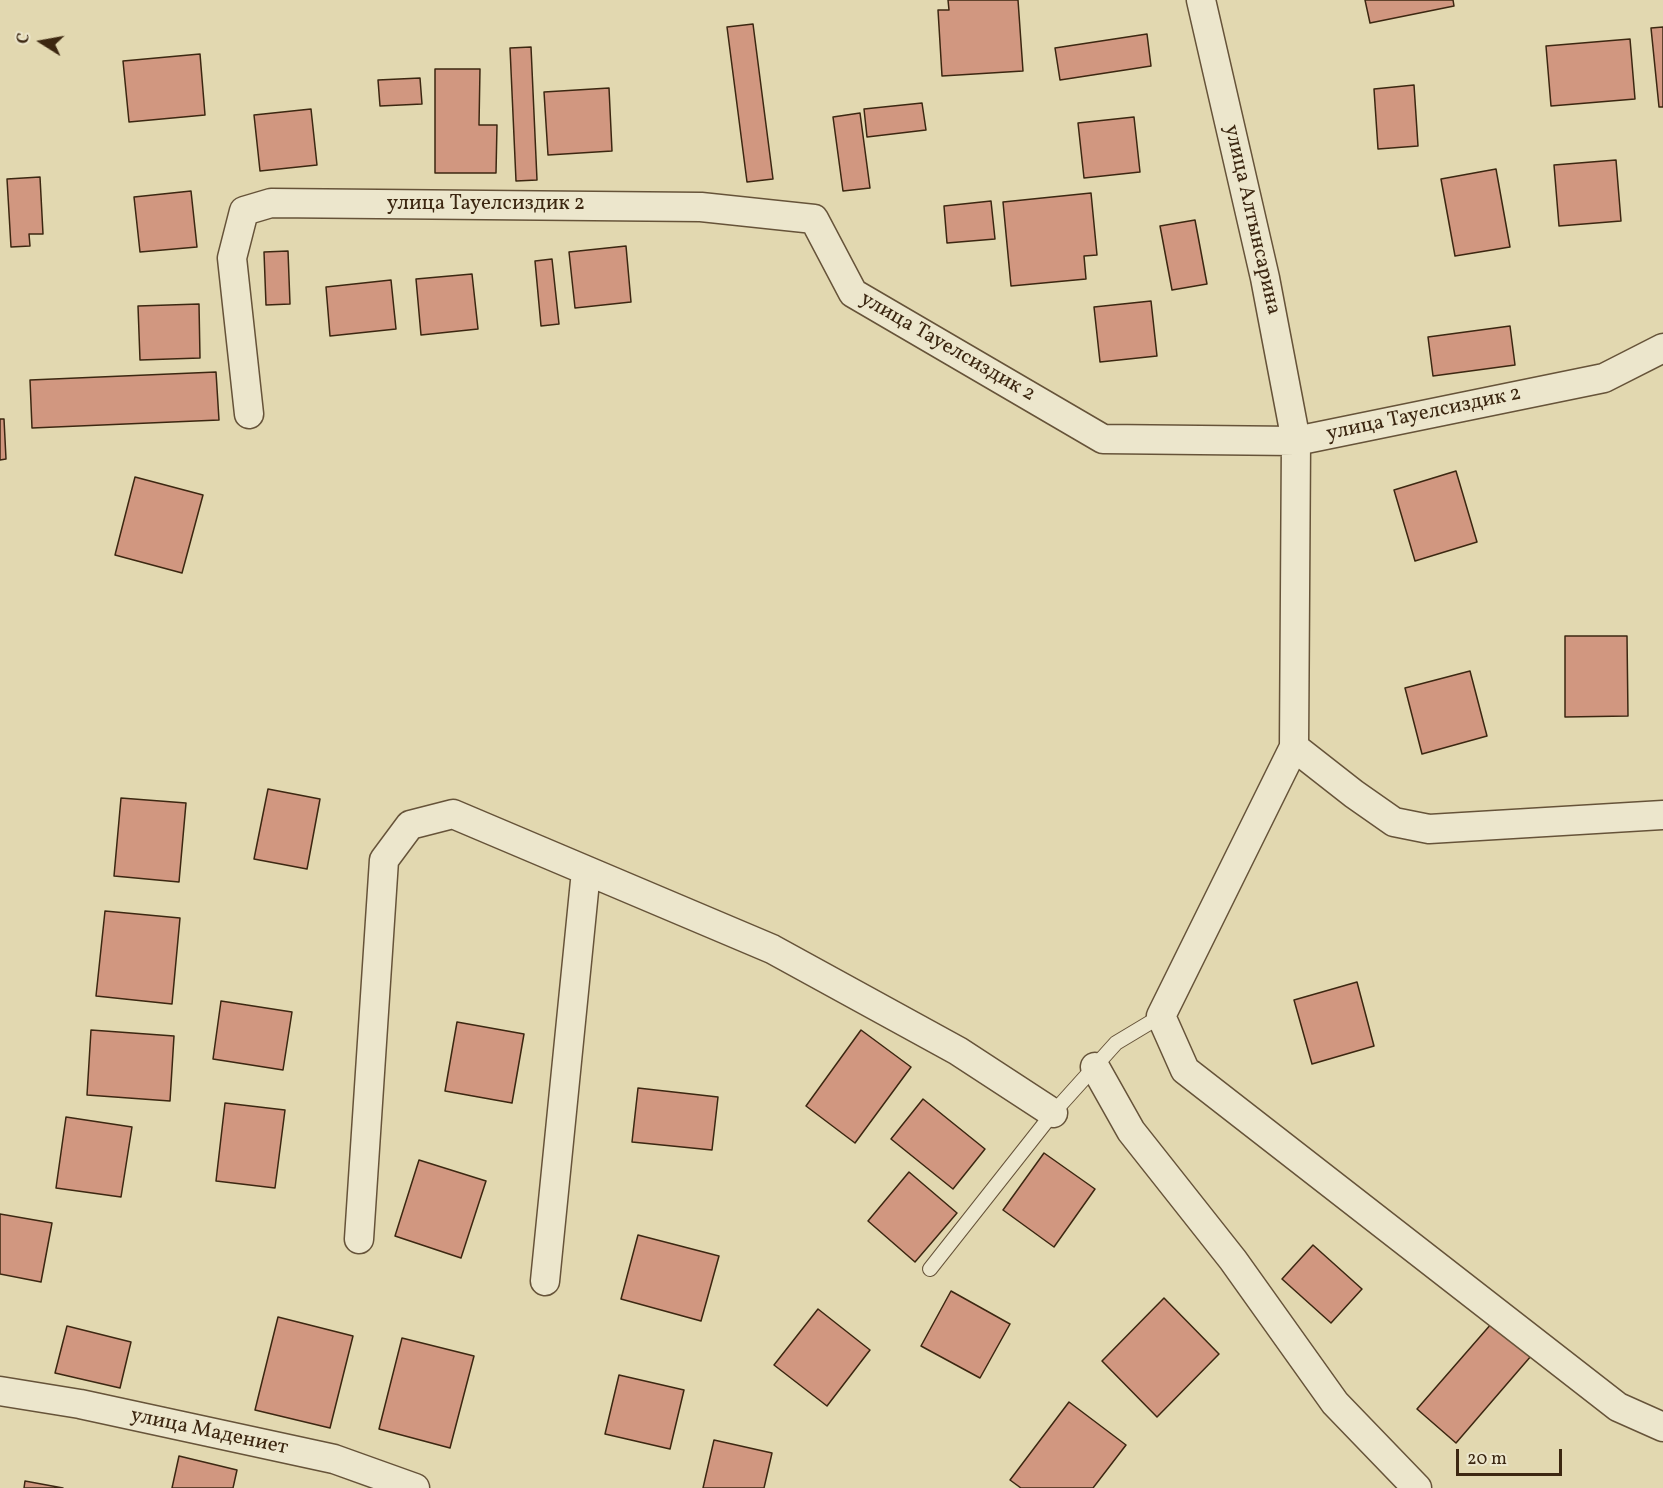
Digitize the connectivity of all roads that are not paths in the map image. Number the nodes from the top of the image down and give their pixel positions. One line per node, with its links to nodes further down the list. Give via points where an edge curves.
1 (1201, 0): 4 (street, улица Алтынсарина, via 1265,278)
2 (1663, 348): 4 (street, улица Тауелсиздик 2, via 1604,378)
3 (249, 414): 4 (street, улица Тауелсиздик 2, via 232,258 244,212 271,203 701,207 814,219 853,294 1103,439)
4 (1296, 441): 5 (street, улица Алтынсарина)
5 (1294, 747): 6 (street, via 1394,822 1429,829); 8 (street)
6 (1663, 815)
7 (586, 871): 10 (street, via 772,949 958,1051); 11 (street, via 453,813 410,825 384,860); 13 (street)
8 (1161, 1016): 9 (lane, via 1116,1044); 15 (street, via 1185,1070 1618,1407)
9 (1095, 1067): 10 (lane); 17 (street, via 1131,1131 1233,1260 1335,1403)
10 (1053, 1113): 12 (lane)
11 (359, 1239)
12 (930, 1269)
13 (545, 1281)
14 (0, 1391): 16 (street, улица Мадениет, via 80,1404 334,1460)
15 (1663, 1427)
16 (416, 1488)
17 (1417, 1488)

